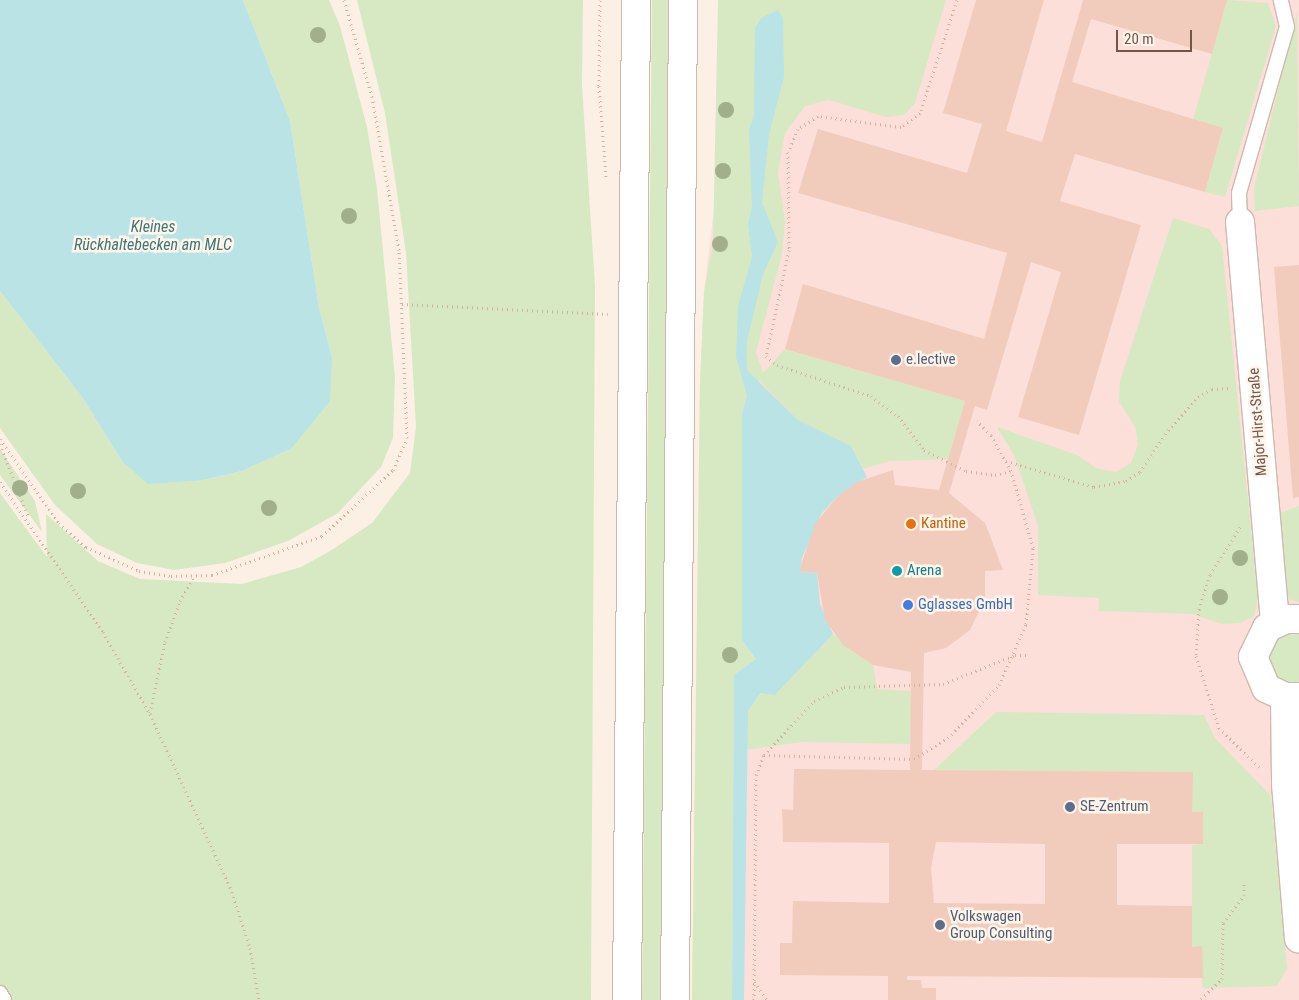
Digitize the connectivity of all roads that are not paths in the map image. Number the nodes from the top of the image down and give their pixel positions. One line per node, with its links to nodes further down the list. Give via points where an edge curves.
1 (636, 0): 10 (main road)
2 (683, 0): 11 (main road)
3 (1282, 0): 4 (lane, via 1287,27 1240,193)
4 (1240, 222): 5 (main road, Major-Hirst-Straße, via 1264,505)
5 (1287, 620): 6 (main road, Major-Hirst-Straße, via 1255,645 1254,668 1266,688)
6 (1292, 697): 7 (main road, Major-Hirst-Straße, via 1286,784)
7 (1299, 938)
8 (0, 993): 9 (lane)
9 (4, 1000)
10 (627, 1000)
11 (675, 1000)

